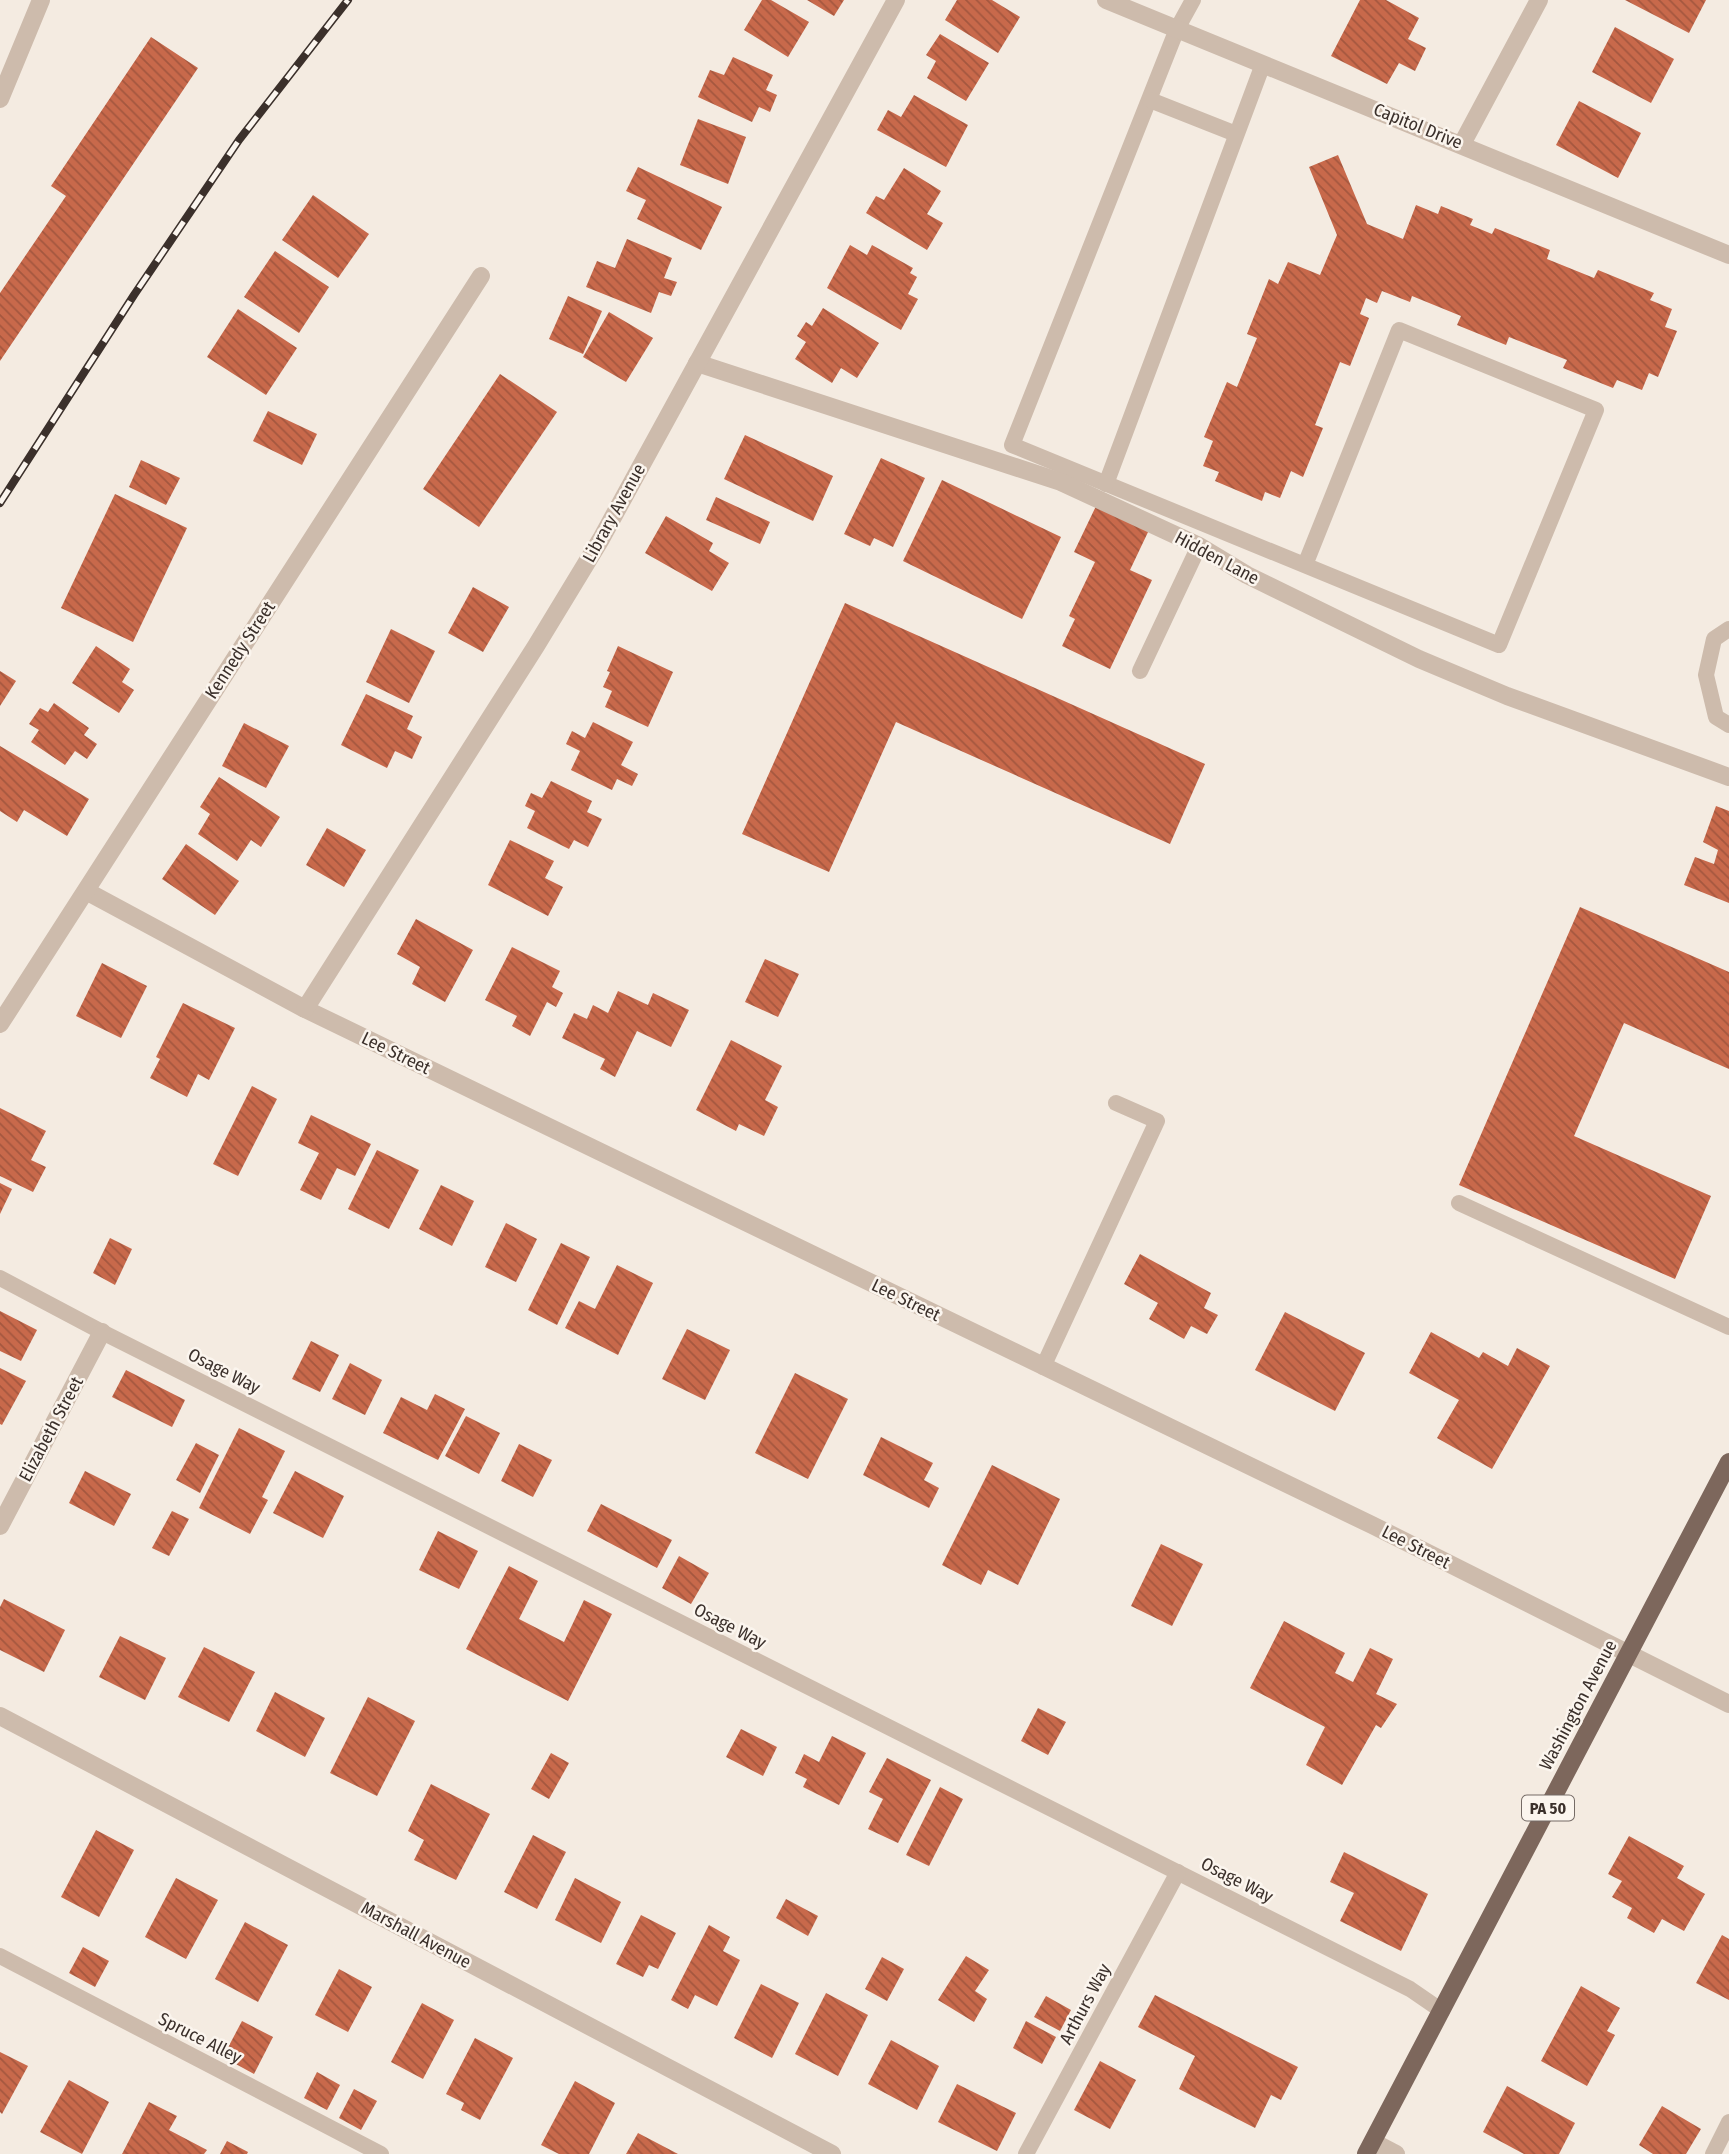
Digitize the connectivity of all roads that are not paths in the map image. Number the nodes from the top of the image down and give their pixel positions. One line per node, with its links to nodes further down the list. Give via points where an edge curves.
1 (41, 0): 8 (street)
2 (896, 0): 14 (street, Library Avenue)
3 (1106, 0): 6 (street, Capitol Drive)
4 (1193, 0): 6 (lane)
5 (1539, 0): 11 (street)
6 (1177, 29): 7 (street, Capitol Drive); 9 (lane)
7 (1263, 64): 10 (lane); 11 (street, Capitol Drive)
8 (0, 99)
9 (1150, 100): 10 (lane); 15 (lane, via 1012,445)
10 (1236, 134): 15 (lane)
11 (1462, 144): 12 (street, Capitol Drive)
12 (1729, 255)
13 (481, 276): 22 (street, Kennedy Street)
14 (697, 363): 16 (street, Hidden Lane, via 1061,482); 23 (street, Library Avenue, via 601,539)
15 (1106, 484): 17 (lane)
16 (1199, 547): 19 (lane); 21 (street, Hidden Lane, via 1419,659)
17 (1306, 565): 17 (lane, via 1499,645 1596,410 1399,330)
18 (1729, 629): 20 (lane, via 1714,639 1706,676 1716,717)
19 (1140, 671)
20 (1729, 725)
21 (1729, 777)
22 (86, 891): 23 (street, Lee Street); 24 (street, Kennedy Street)
23 (305, 1009): 30 (street, Lee Street)
24 (0, 1024)
25 (1116, 1103): 30 (lane, via 1157,1121)
26 (1459, 1203): 28 (lane)
27 (0, 1278): 29 (lane, Osage Way)
28 (1729, 1327)
29 (102, 1332): 32 (street, Elizabeth Street); 36 (lane, Osage Way)
30 (1043, 1367): 33 (street, Lee Street)
31 (1729, 1462): 33 (main road, Washington Avenue / PA 50)
32 (0, 1526)
33 (1629, 1653): 34 (street, Lee Street); 38 (main road, Washington Avenue / PA 50)
34 (1729, 1704)
35 (0, 1716): 42 (street, Marshall Avenue)
36 (1178, 1872): 38 (lane, Osage Way, via 1410,1989); 43 (lane, Arthurs Way)
37 (0, 1956): 41 (lane, Spruce Alley)
38 (1442, 2011): 40 (main road, Washington Avenue / PA 50)
39 (1729, 2122): 45 (lane)
40 (1370, 2148): 44 (street)
41 (381, 2154)
42 (832, 2154)
43 (1026, 2154)
44 (1396, 2154)
45 (1713, 2154)

